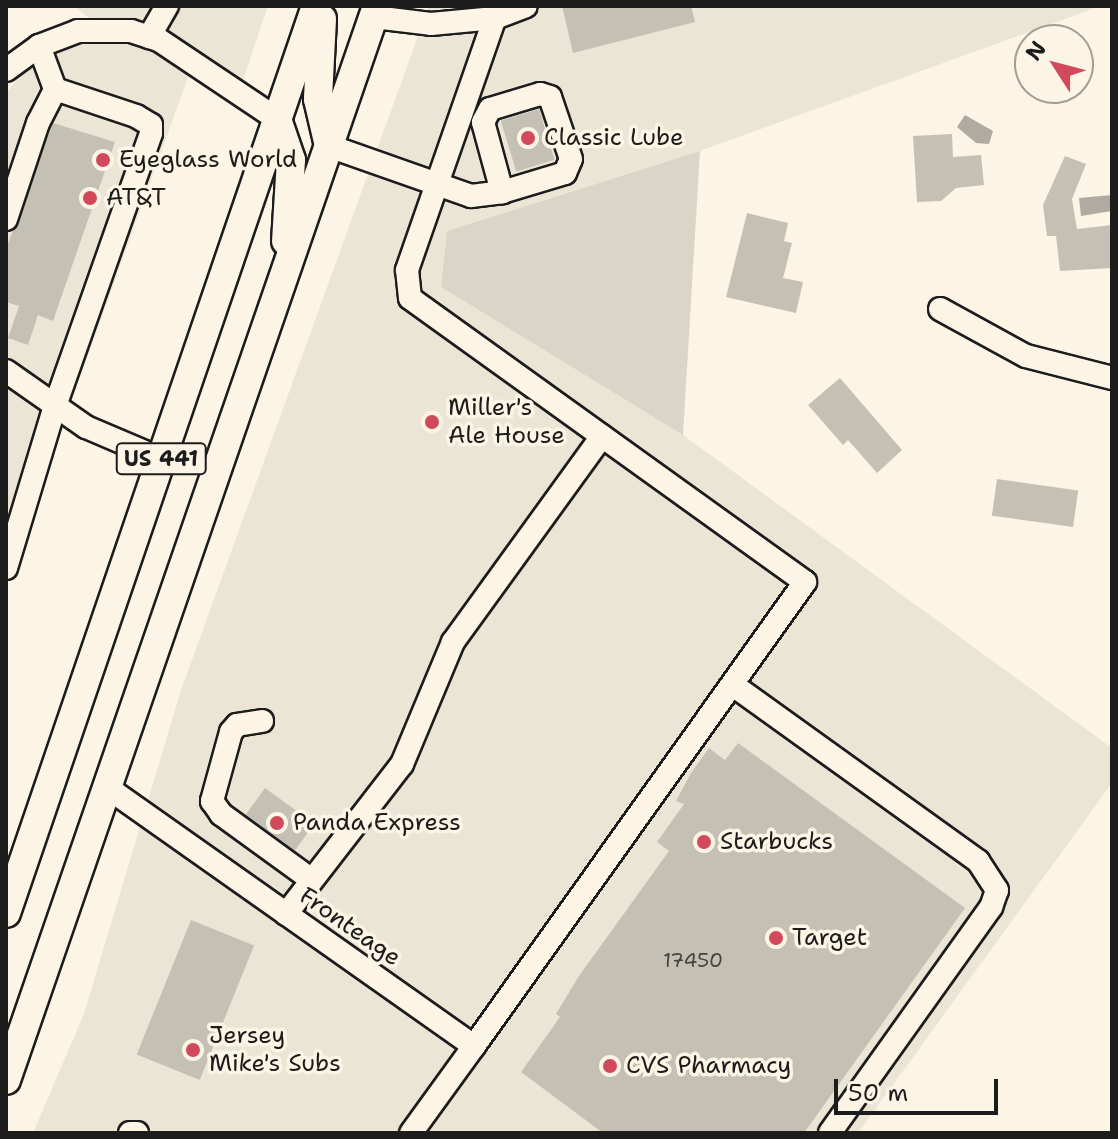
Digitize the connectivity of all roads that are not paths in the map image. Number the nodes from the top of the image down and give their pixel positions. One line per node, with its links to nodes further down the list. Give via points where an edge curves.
1 (167, 6): 7 (street)
2 (316, 6): 11 (main road, US 441)
3 (323, 6): 12 (main road, via 318,99)
4 (526, 6): 6 (street)
5 (376, 12): 6 (street, via 431,24); 12 (main road, US 441)
6 (497, 12): 13 (street)
7 (149, 37): 8 (street, via 107,28 78,31); 11 (street)
8 (39, 46): 9 (street); 10 (street)
9 (6, 70)
10 (55, 89): 15 (street); 20 (street, via 151,125)
11 (277, 119): 16 (main road, via 291,160); 22 (main road, US 441)
12 (329, 146): 13 (street); 16 (main road, US 441)
13 (437, 184): 14 (street, via 471,196); 21 (street, via 407,270 410,298)
14 (502, 192): 14 (street, via 565,173 571,159 550,97 540,94 490,109 483,122)
15 (6, 219)
16 (284, 278): 26 (main road, US 441)
17 (940, 309): 19 (street, via 1026,356)
18 (6, 371): 20 (street)
19 (1112, 378)
20 (55, 406): 22 (street, via 86,427); 23 (street)
21 (602, 436): 24 (street, via 805,582); 27 (street, via 453,642 402,764)
22 (161, 459): 28 (main road, US 441)
23 (6, 568)
24 (733, 685): 30 (street); 35 (street, via 978,861 997,890 991,907)
25 (262, 721): 27 (street, via 237,725 231,732 212,801 221,814)
26 (108, 788): 29 (street, Fronteage); 31 (main road, US 441)
27 (312, 880): 29 (street)
28 (6, 913)
29 (286, 914): 30 (street, Fronteage)
30 (474, 1046): 34 (street)
31 (6, 1080)
32 (130, 1133): 33 (street)
33 (137, 1133)
34 (411, 1133)
35 (830, 1133)

